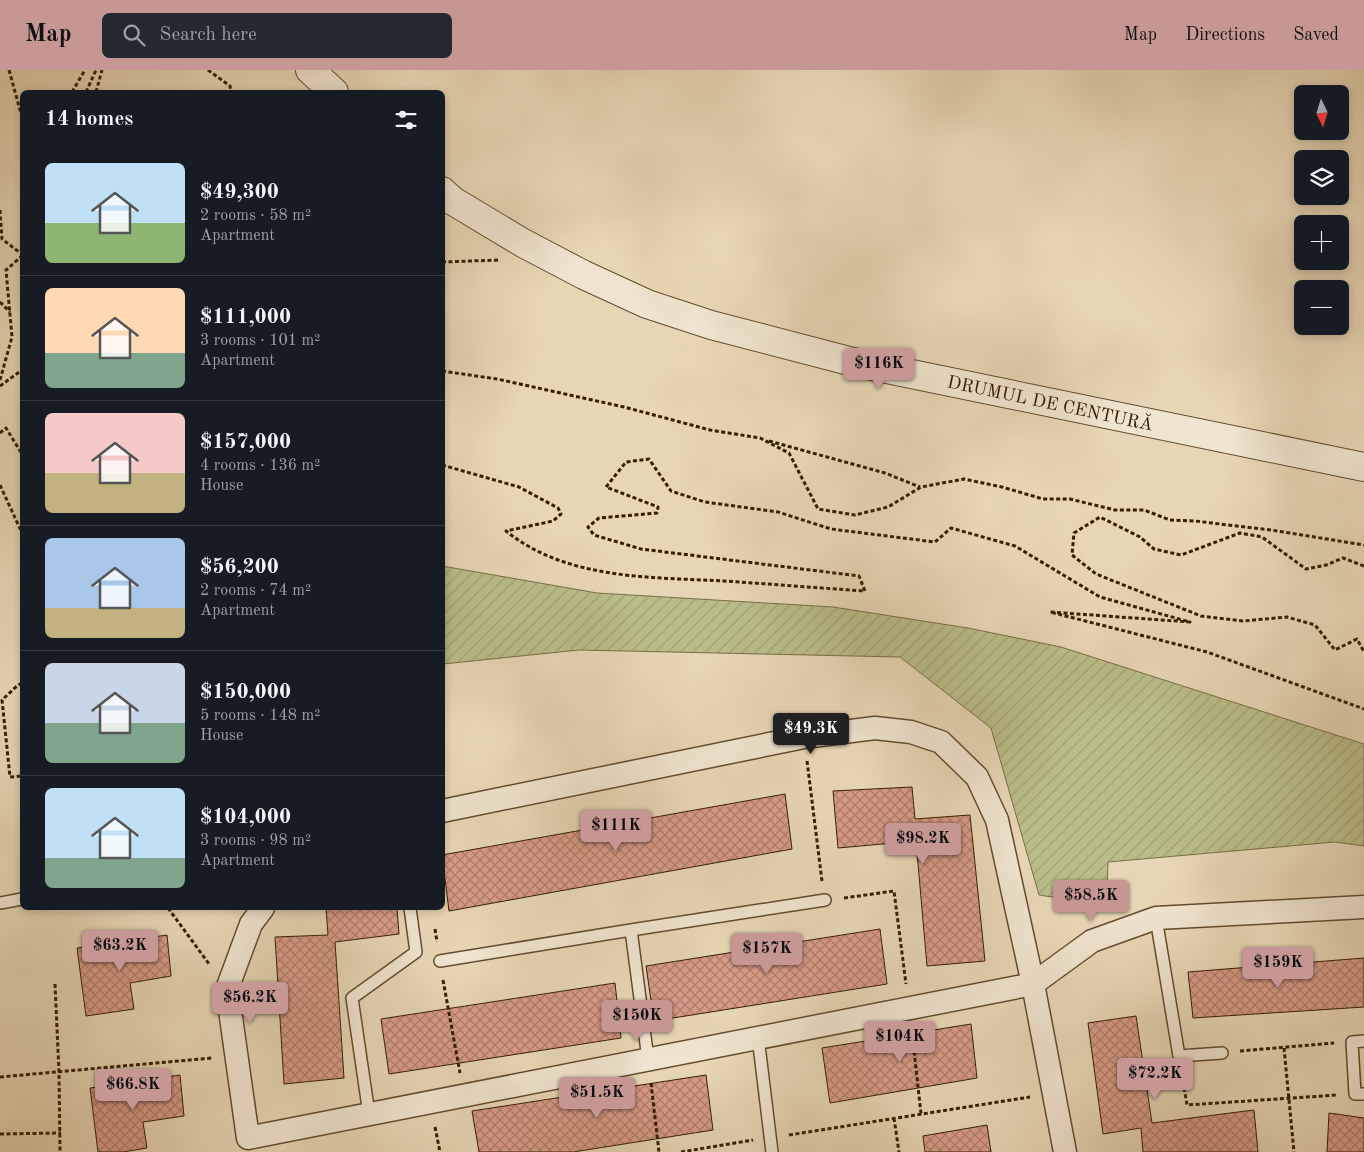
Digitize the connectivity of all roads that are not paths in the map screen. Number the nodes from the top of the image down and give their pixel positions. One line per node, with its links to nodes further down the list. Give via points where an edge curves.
1 (310, 70): 2 (street)
2 (332, 90)
3 (445, 194): 4 (street, DRUMUL DE CENTURĂ, via 523,244 584,275 647,304 711,325 853,362)
4 (1364, 468)
5 (445, 810): 15 (street, via 804,737 875,728 911,732 941,742 977,777 997,820)
6 (20, 899): 8 (lane)
7 (825, 900): 13 (lane)
8 (0, 903)
9 (1364, 907): 12 (street)
10 (262, 910): 22 (street, via 251,924 227,989)
11 (410, 910): 21 (lane, via 416,952 352,998)
12 (1156, 918): 15 (street, via 1092,941); 18 (lane, via 1179,1056)
13 (631, 930): 14 (lane); 19 (lane)
14 (440, 961)
15 (1033, 984): 16 (street); 24 (street)
16 (758, 1037): 19 (street); 23 (lane)
17 (1364, 1042): 20 (lane, via 1352,1042)
18 (1222, 1053)
19 (648, 1059): 21 (street)
20 (1360, 1094)
21 (369, 1114): 22 (street)
22 (248, 1145)
23 (772, 1152)
24 (1066, 1152)

